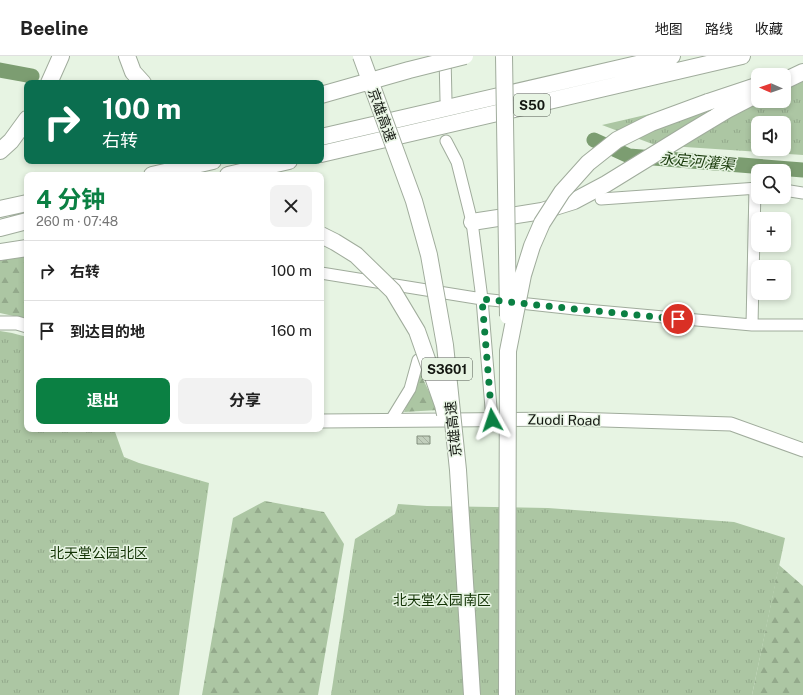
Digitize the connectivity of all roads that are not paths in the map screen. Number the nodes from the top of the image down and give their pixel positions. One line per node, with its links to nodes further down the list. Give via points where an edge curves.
1 (61, 56): 12 (highway)
2 (127, 56): 13 (highway, via 133,72)
3 (361, 56): 52 (highway, 京雄高速 / S3601, bridge, via 414,201 429,255 445,345)
4 (445, 56): 17 (street)
5 (465, 56): 15 (highway, bridge)
6 (504, 56): 46 (highway, bridge)
7 (672, 56): 19 (highway, S50)
8 (742, 56): 22 (highway, S50)
9 (802, 72): 10 (highway); 11 (highway)
10 (791, 76)
11 (791, 78)
12 (50, 80)
13 (140, 80)
14 (751, 88): 46 (highway, bridge, via 651,122 617,140 588,163 562,192 542,223 532,246 523,275)
15 (324, 94)
16 (751, 98): 35 (highway, via 574,201 542,211)
17 (446, 100)
18 (24, 123): 21 (highway)
19 (324, 136)
20 (446, 141): 35 (street, via 457,162)
21 (5, 146)
22 (324, 153)
23 (200, 164): 25 (highway)
24 (276, 164): 26 (highway)
25 (165, 172)
26 (241, 172)
27 (751, 188): 30 (street)
28 (791, 191): 29 (street)
29 (803, 192)
30 (601, 199)
31 (24, 204): 33 (highway)
32 (756, 204): 44 (street)
33 (0, 210)
34 (24, 222): 36 (highway)
35 (472, 222): 41 (street)
36 (0, 228)
37 (324, 236): 52 (highway, bridge, via 356,255 393,291 417,331 442,405)
38 (24, 248): 39 (highway)
39 (0, 252)
40 (324, 273): 41 (street)
41 (482, 299): 44 (street); 49 (street)
42 (0, 323): 43 (main road)
43 (24, 325)
44 (752, 325): 45 (street)
45 (803, 325)
46 (508, 351): 54 (highway, bridge)
47 (391, 420): 48 (main road, Zuodi Road); 48 (street, via 410,389 418,360 436,390); 50 (main road, Zuodi Road)
48 (459, 420): 49 (main road, Zuodi Road)
49 (492, 420): 51 (main road, Zuodi Road, via 572,419 731,424)
50 (324, 421)
51 (803, 450)
52 (458, 470): 53 (highway, 京雄高速 / S3601, bridge)
53 (472, 695)
54 (507, 695)

